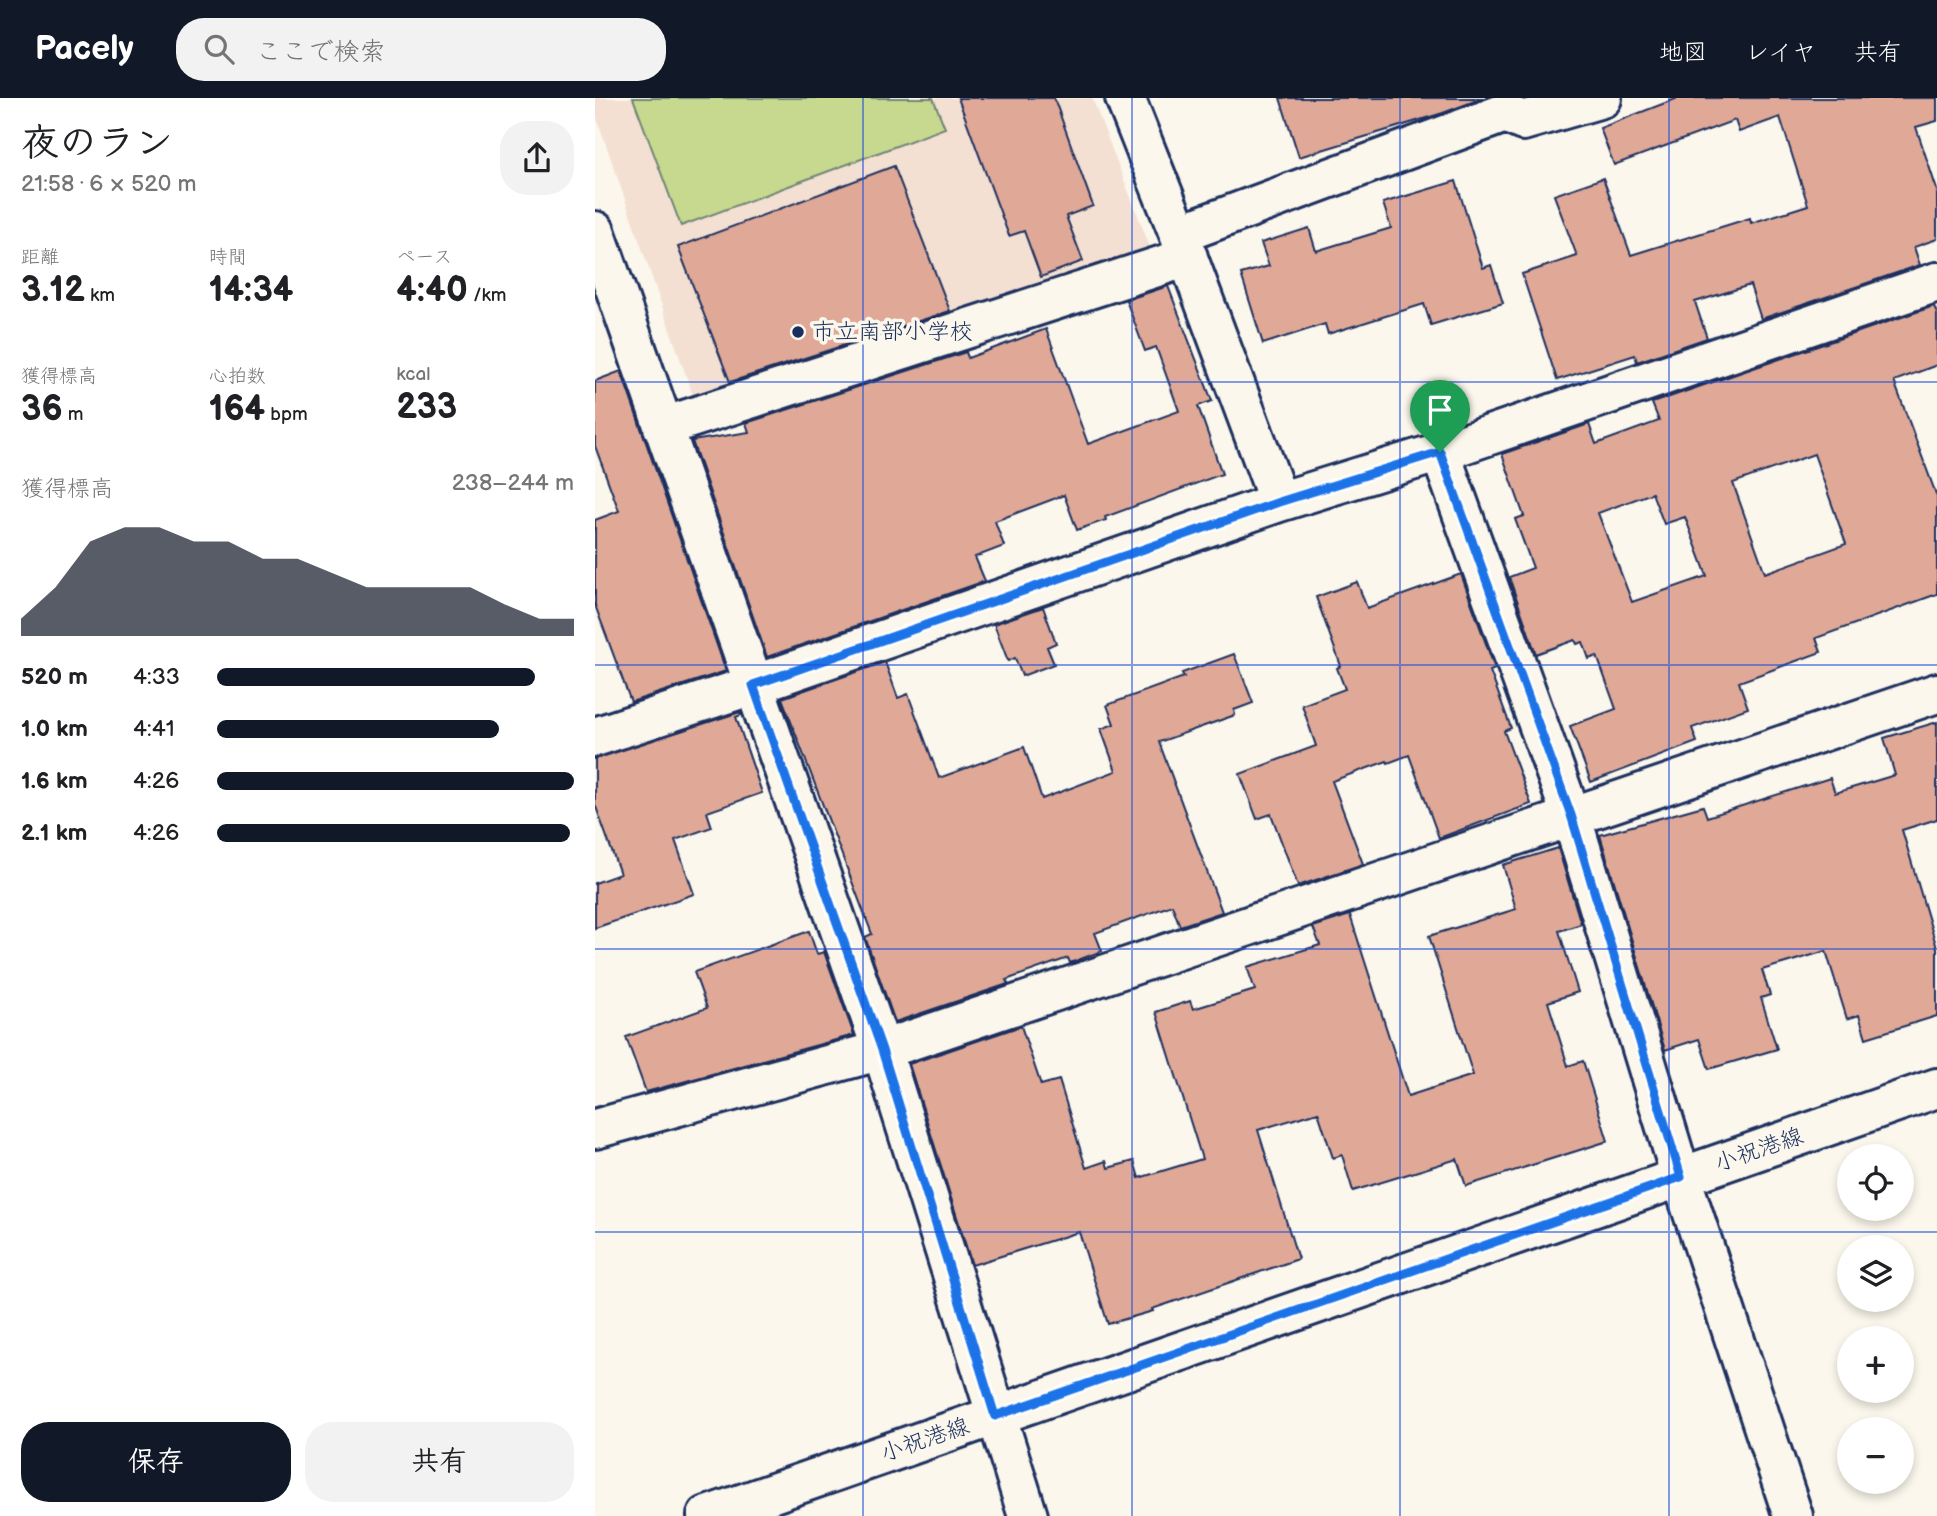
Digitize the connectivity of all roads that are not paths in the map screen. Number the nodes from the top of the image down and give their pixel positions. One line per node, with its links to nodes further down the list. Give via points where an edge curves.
1 (1125, 98): 4 (street)
2 (1602, 98): 4 (street, via 1523,121 1505,113)
3 (595, 231): 6 (street)
4 (1183, 246): 6 (street); 8 (street)
5 (1937, 282): 7 (street)
6 (663, 427): 9 (street)
7 (1440, 452): 8 (street); 12 (street)
8 (1279, 502): 9 (street)
9 (753, 685): 11 (street); 13 (street)
10 (1937, 693): 12 (street)
11 (595, 737)
12 (1571, 815): 13 (street); 16 (street)
13 (882, 1050): 15 (street); 17 (street)
14 (1937, 1088): 16 (street, 小祝港線)
15 (595, 1129)
16 (1681, 1177): 17 (street, 小祝港線); 20 (street)
17 (995, 1416): 18 (street, 小祝港線); 19 (street)
18 (707, 1516)
19 (1028, 1516)
20 (1793, 1516)

